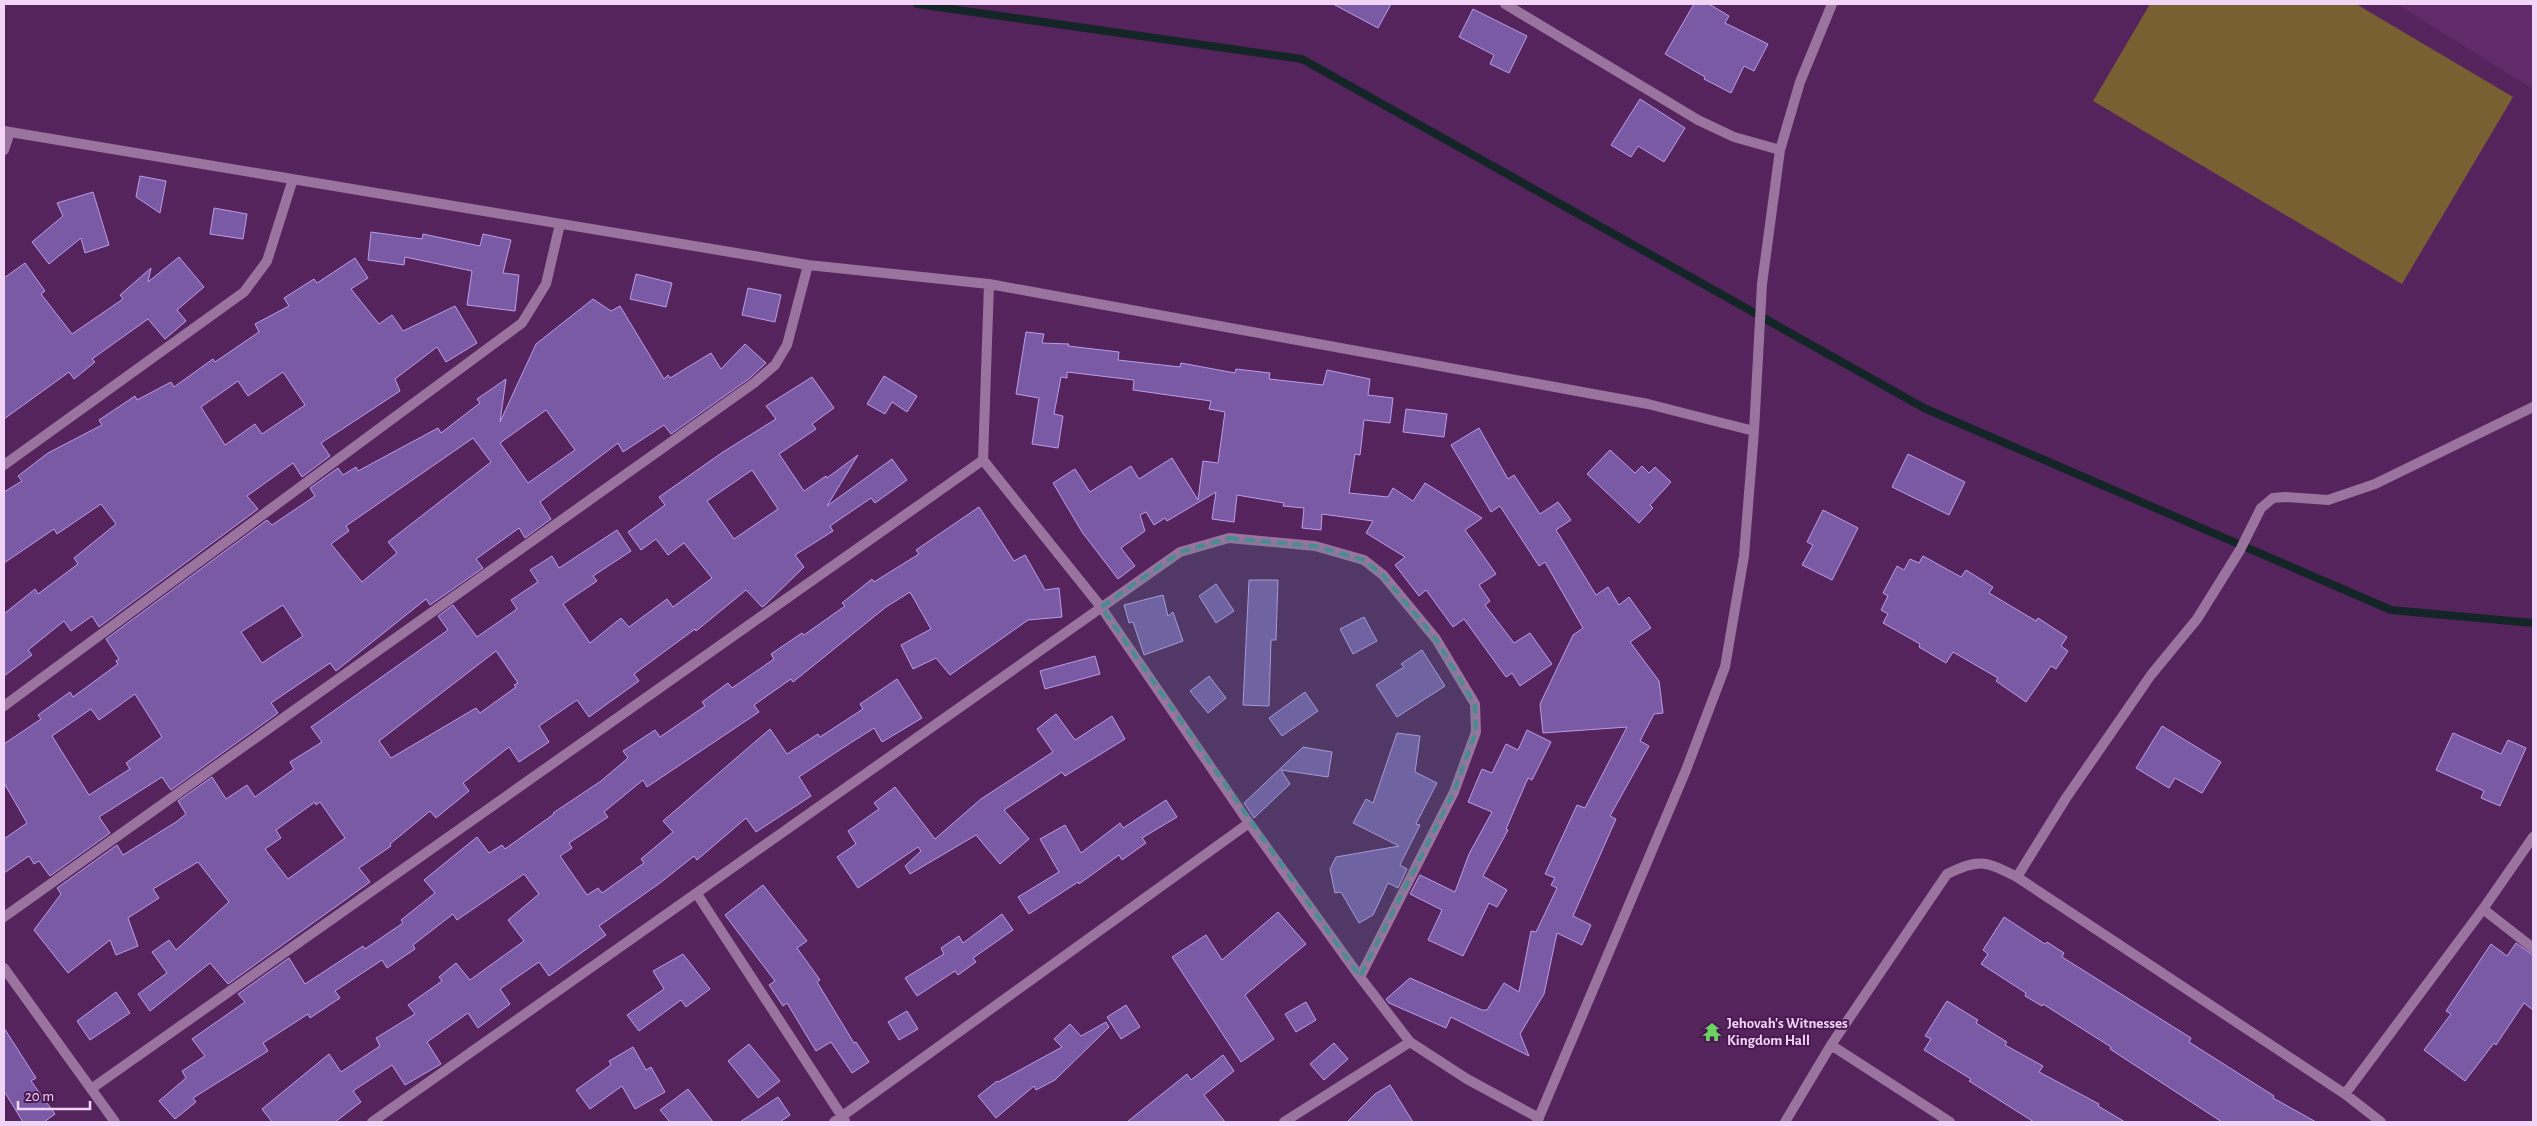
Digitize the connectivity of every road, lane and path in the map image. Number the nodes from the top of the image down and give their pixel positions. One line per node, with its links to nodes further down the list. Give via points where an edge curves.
1 (1505, 4): 5 (street, via 1698,120 1734,137)
2 (1832, 4): 5 (street, via 1800,82)
3 (7, 132): 4 (street); 6 (street)
4 (4, 150)
5 (1780, 150): 11 (street, via 1762,299)
6 (293, 179): 7 (street); 13 (street, via 267,261 244,292)
7 (560, 224): 8 (street); 15 (street, via 546,284 522,322)
8 (808, 265): 9 (street); 21 (street, via 787,345 775,365 754,383)
9 (989, 284): 11 (street, via 1638,403); 12 (street)
10 (2533, 407): 18 (street, via 2376,484 2328,500 2273,498 2261,508 2240,550 2197,619 2151,675 2066,798)
11 (1754, 431): 30 (street, via 1744,556 1725,667 1686,770)
12 (984, 460): 14 (street); 27 (street)
13 (4, 466)
14 (1101, 607): 16 (street); 19 (street); 24 (street, via 1180,552 1229,538 1315,546 1364,560 1383,575 1436,639 1475,704 1476,732 1454,792)
15 (4, 706)
16 (1250, 823): 24 (street); 29 (street)
17 (2533, 837): 20 (street)
18 (2017, 877): 26 (street, via 1990,863 1967,864 1947,874); 28 (street)
19 (697, 894): 29 (street); 32 (street)
20 (2483, 909): 22 (street); 28 (street)
21 (4, 917)
22 (2533, 948)
23 (4, 968): 27 (street)
24 (1360, 977): 25 (street)
25 (1410, 1042): 30 (street); 33 (street)
26 (1832, 1045): 34 (street); 35 (street)
27 (91, 1088): 31 (street)
28 (2346, 1094): 36 (street)
29 (841, 1120)
30 (1538, 1120)
31 (115, 1122)
32 (372, 1122)
33 (1284, 1122)
34 (1786, 1122)
35 (1950, 1122)
36 (2381, 1122)

